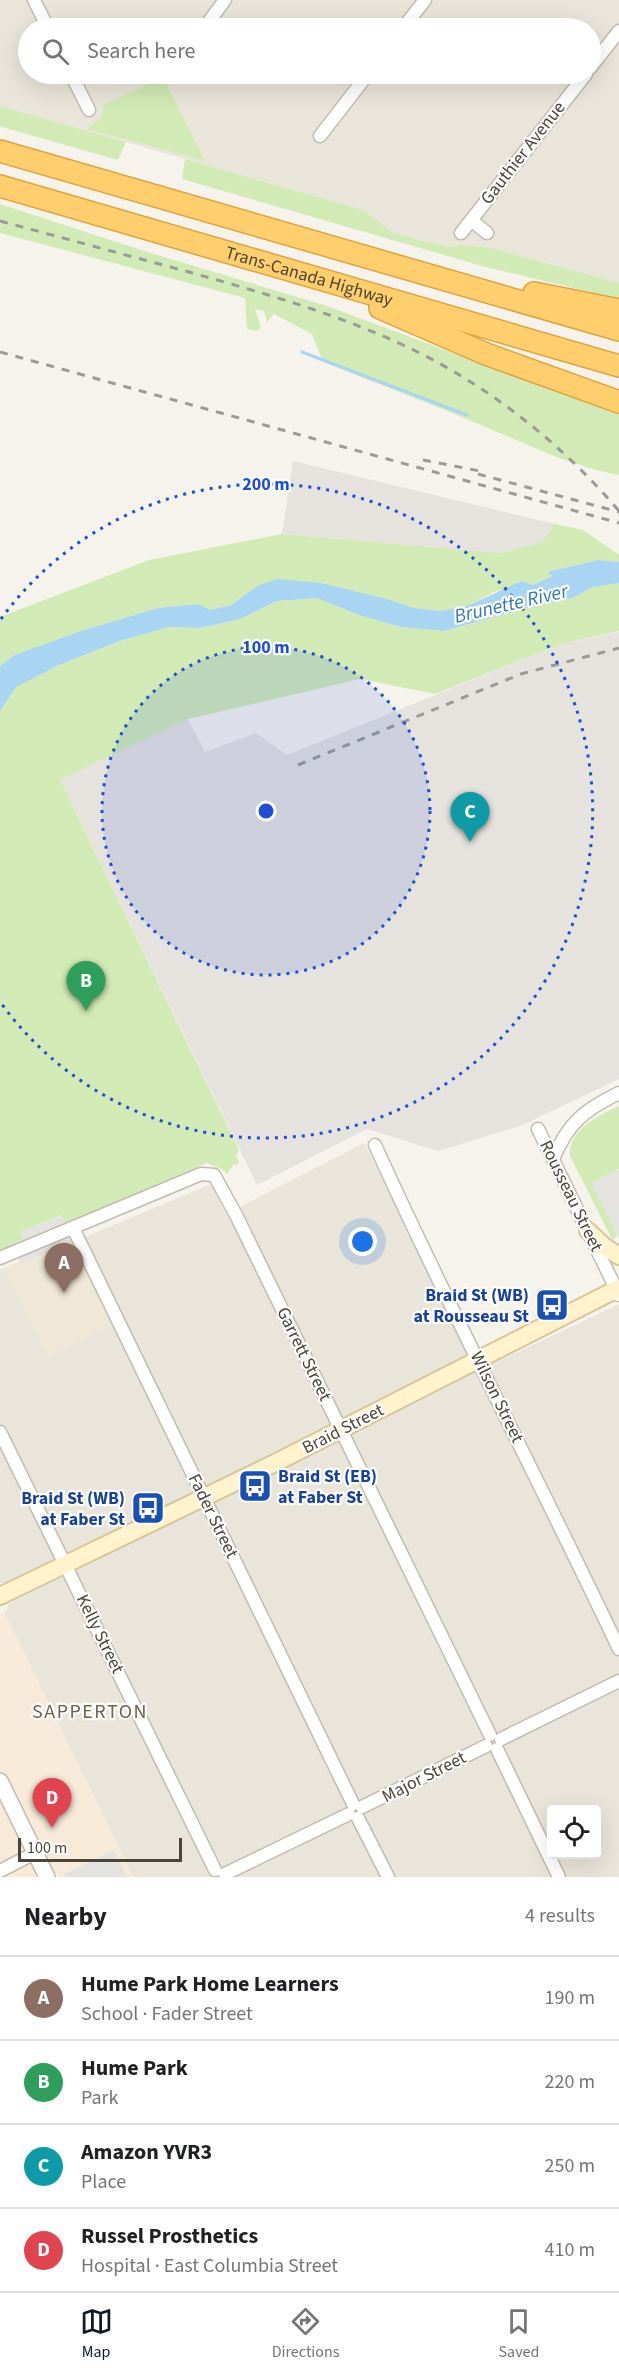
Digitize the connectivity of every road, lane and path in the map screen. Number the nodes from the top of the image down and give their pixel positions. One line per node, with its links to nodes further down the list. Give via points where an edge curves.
1 (34, 0): 4 (street)
2 (225, 0): 5 (street)
3 (425, 0): 6 (street)
4 (43, 18)
5 (212, 18)
6 (411, 18)
7 (619, 31): 8 (street)
8 (601, 55)
9 (76, 84): 12 (street)
10 (360, 84): 13 (street)
11 (578, 84): 16 (street, Gauthier Avenue)
12 (89, 110)
13 (320, 136)
14 (0, 151): 19 (highway, Trans-Canada Highway)
15 (0, 186): 20 (highway, Trans-Canada Highway)
16 (471, 220): 17 (street, Gauthier Avenue); 18 (street)
17 (461, 233)
18 (487, 233)
19 (395, 266): 21 (highway); 22 (highway, Trans-Canada Highway)
20 (297, 272): 23 (highway, Trans-Canada Highway); 24 (highway, via 486,354)
21 (619, 310)
22 (619, 330)
23 (619, 366)
24 (619, 402)
25 (619, 1093): 28 (street, via 580,1117 564,1133)
26 (538, 1129): 28 (street, Rousseau Street)
27 (375, 1145): 34 (street, Wilson Street)
28 (553, 1159): 30 (street, Rousseau Street)
29 (73, 1228): 32 (street); 35 (street, Garrett Street, via 201,1174 214,1175); 37 (street, Fader Street)
30 (588, 1232): 31 (main road); 33 (street, Rousseau Street)
31 (619, 1256)
32 (0, 1258)
33 (618, 1291): 34 (main road, Braid Street)
34 (479, 1361): 35 (main road, Braid Street); 40 (street, Wilson Street)
35 (341, 1430): 37 (main road, Braid Street); 42 (street, Garrett Street)
36 (0, 1432): 38 (street, Kelly Street)
37 (204, 1497): 38 (main road, Braid Street); 44 (street, Fader Street)
38 (66, 1564): 39 (main road, Braid Street); 47 (street, Kelly Street)
39 (0, 1596)
40 (619, 1649)
41 (619, 1682): 42 (street, Major Street)
42 (493, 1743): 44 (street, Major Street); 50 (street, Garrett Street)
43 (0, 1781): 45 (street)
44 (356, 1811): 47 (street, Major Street); 49 (street, Fader Street)
45 (35, 1853): 46 (street); 48 (street)
46 (0, 1871)
47 (219, 1874)
48 (47, 1877)
49 (388, 1877)
50 (559, 1877)

